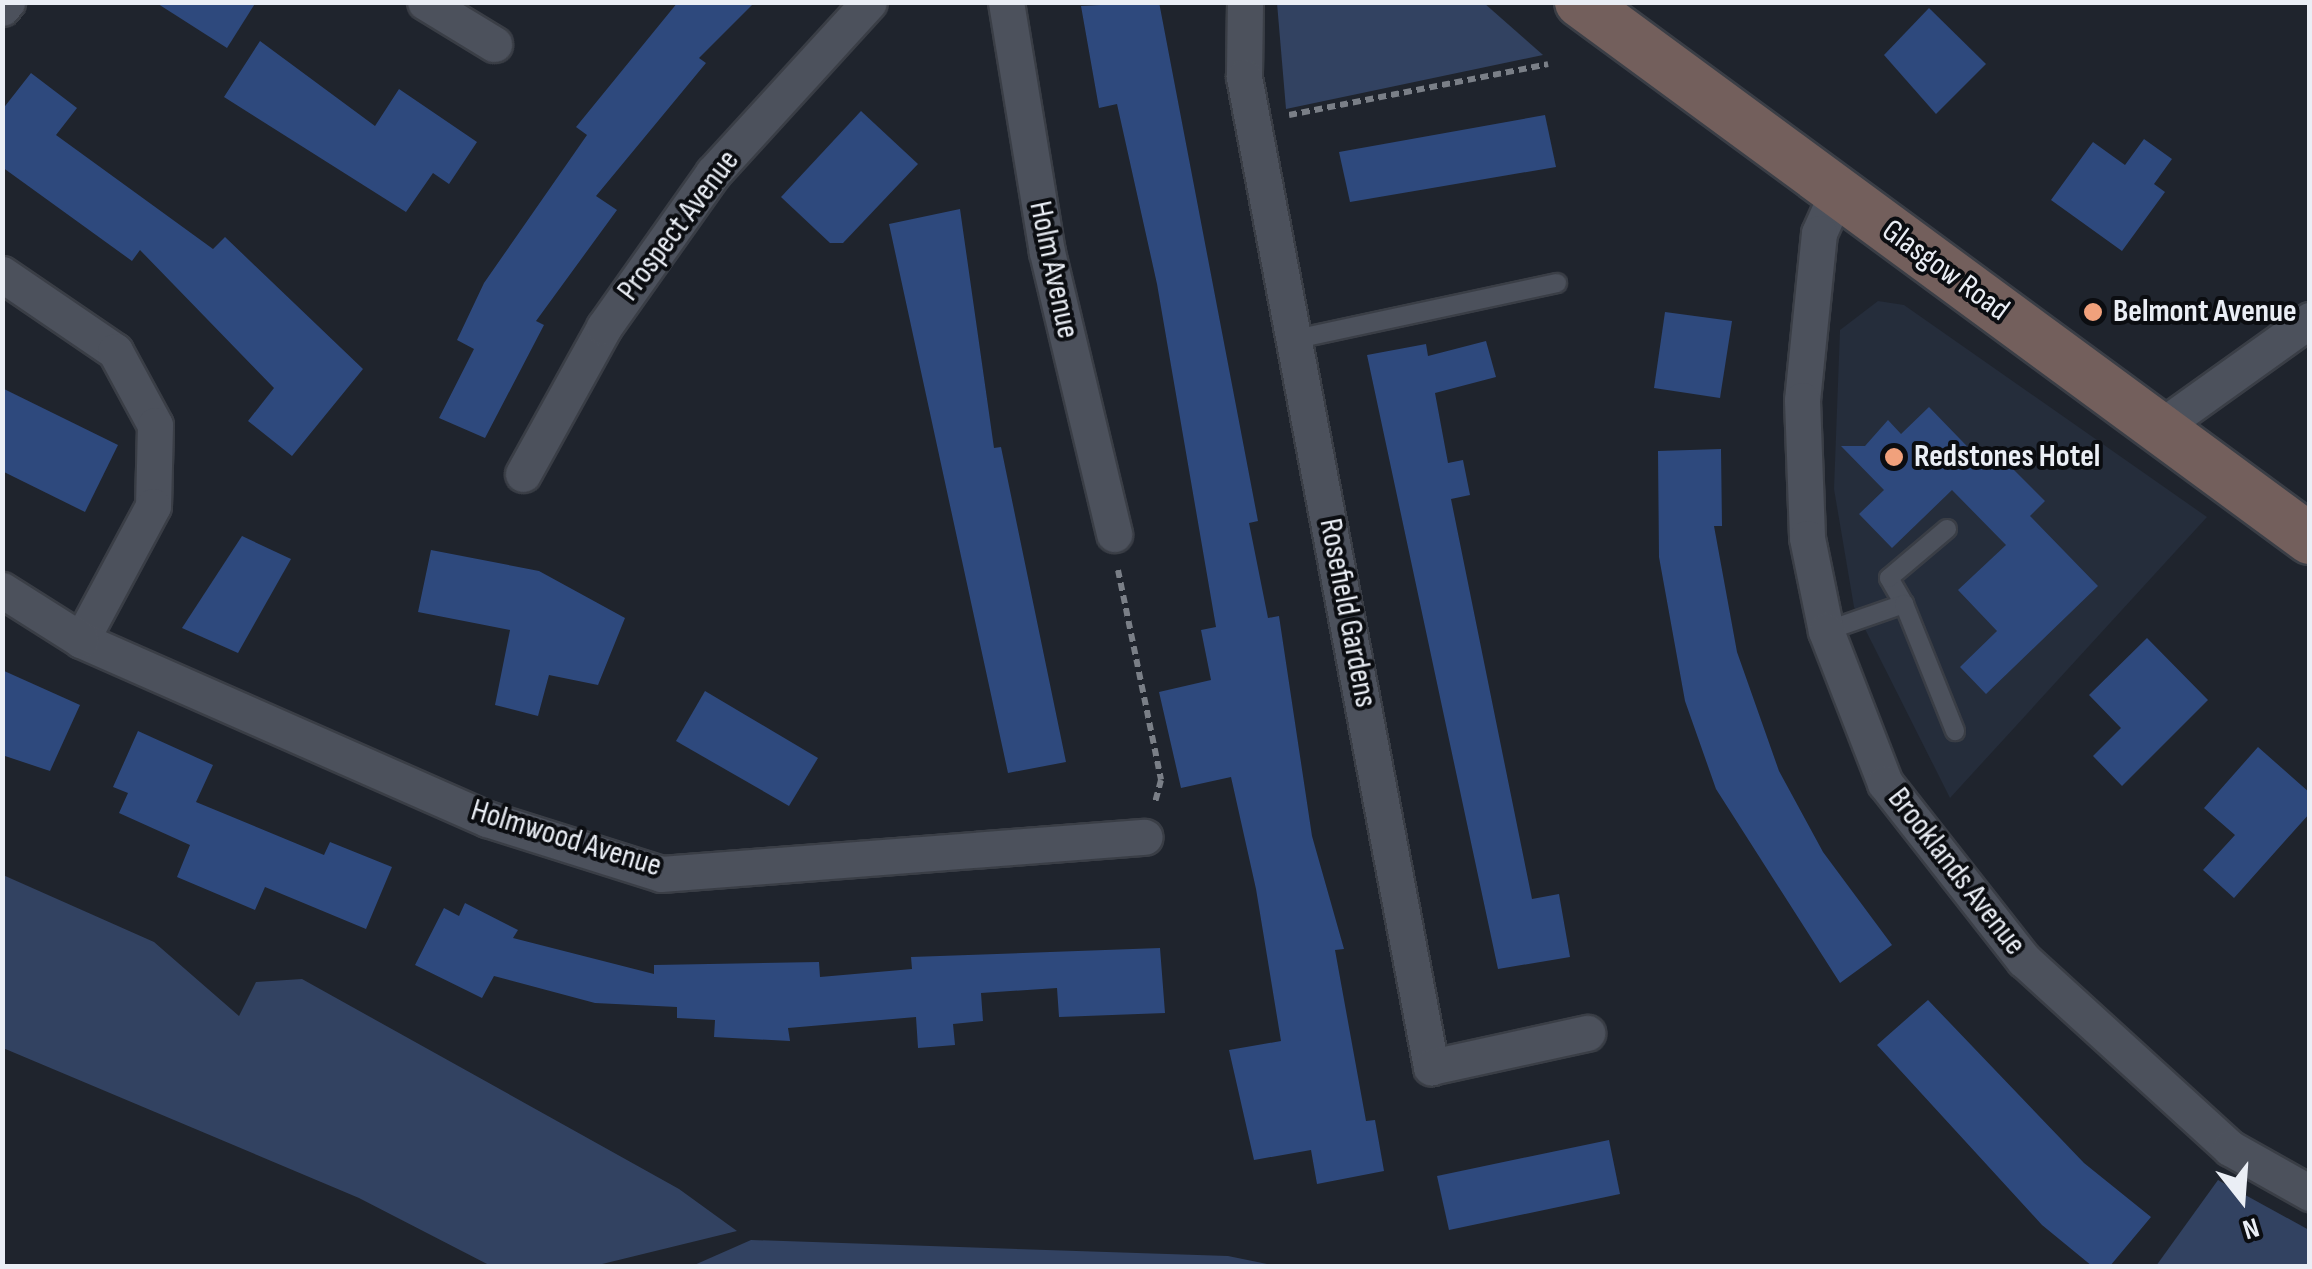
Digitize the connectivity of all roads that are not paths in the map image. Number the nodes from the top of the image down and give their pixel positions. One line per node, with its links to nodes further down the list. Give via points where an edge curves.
1 (425, 2): 6 (street)
2 (869, 2): 13 (street, Prospect Avenue, via 713,173 604,327)
3 (1006, 2): 15 (street, Holm Avenue, via 1047,252)
4 (1245, 2): 11 (street, Rosefield Gardens, via 1239,34 1252,123)
5 (1584, 4): 7 (main road, Glasgow Road)
6 (494, 44)
7 (1836, 192): 12 (main road, Glasgow Road); 19 (street, Brooklands Avenue, via 1819,233 1802,400 1807,538)
8 (2, 274): 20 (street, via 115,351 155,425 152,506)
9 (1558, 283): 11 (lane)
10 (2310, 320): 12 (street)
11 (1296, 339): 23 (street, Rosefield Gardens, via 1431,1067)
12 (2159, 428): 16 (main road, Glasgow Road)
13 (522, 474)
14 (1946, 529): 18 (lane, via 1888,578)
15 (1114, 534)
16 (2310, 539)
17 (2, 590): 20 (street, Holmwood Avenue)
18 (1904, 604): 19 (lane); 21 (lane)
19 (1826, 631): 24 (street, Brooklands Avenue, via 1885,783 2024,960 2230,1148)
20 (81, 640): 22 (street, Holmwood Avenue, via 487,819 662,874)
21 (1955, 731)
22 (1145, 838)
23 (1588, 1033)
24 (2306, 1184)

